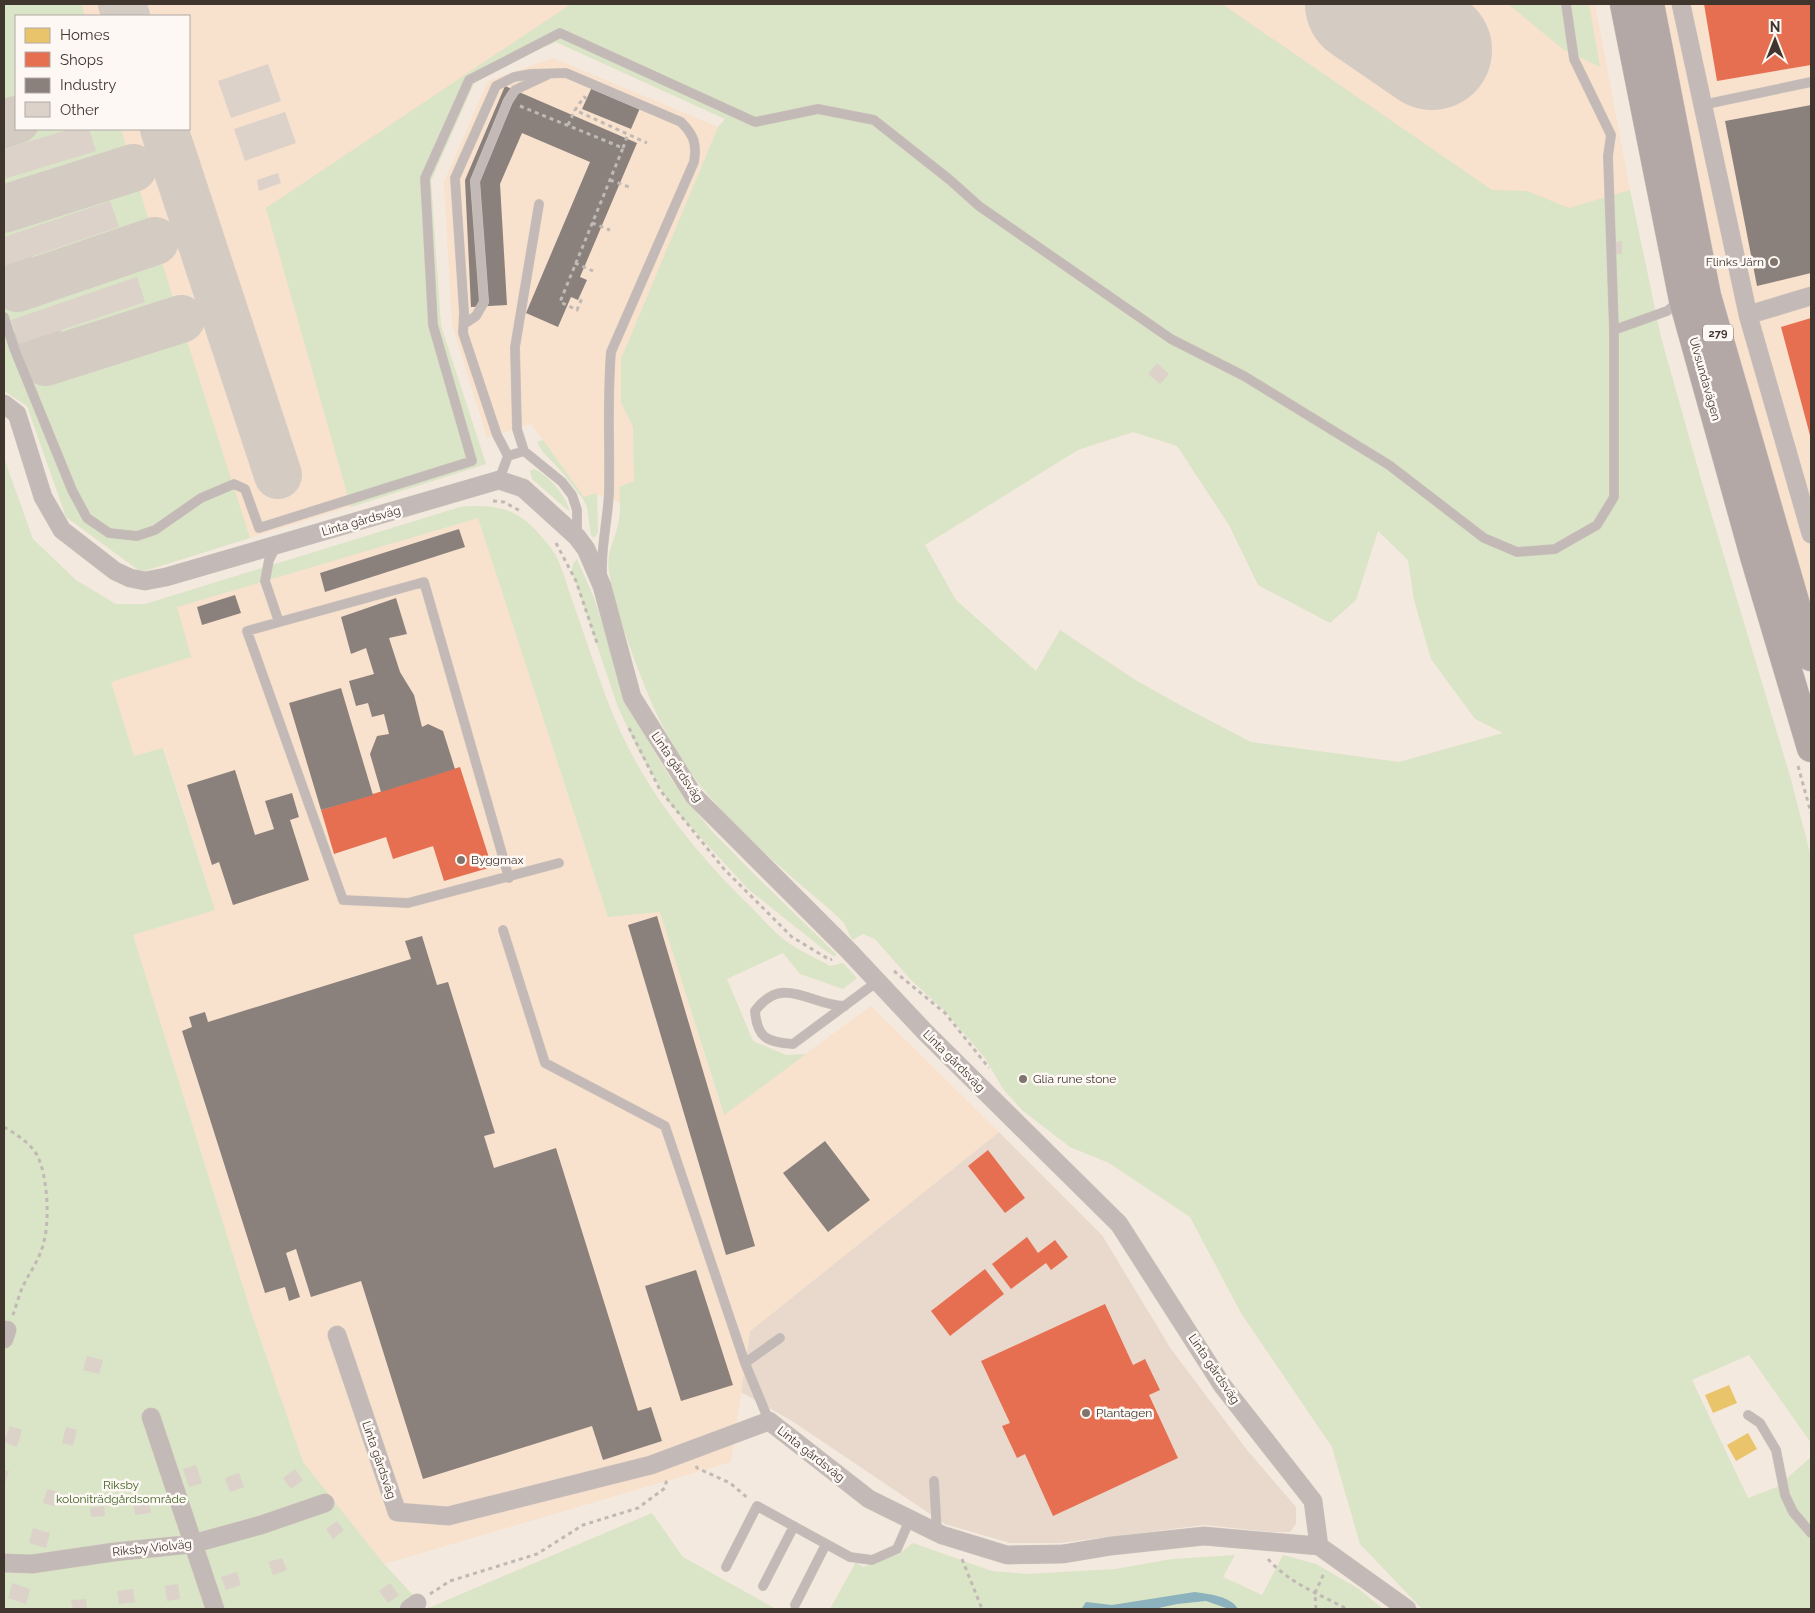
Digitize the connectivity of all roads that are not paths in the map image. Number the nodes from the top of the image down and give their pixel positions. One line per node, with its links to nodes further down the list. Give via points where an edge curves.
1 (1566, 4): 14 (lane, via 1574,59 1611,134 1608,156)
2 (1624, 4): 10 (main road, Ulvsundavägen / 279)
3 (1650, 4): 24 (main road, Ulvsundavägen / 279, via 1707,296)
4 (1681, 4): 7 (street)
5 (552, 74): 13 (lane, via 515,90 475,181 484,302 476,316); 13 (lane, via 514,77 496,86 455,178); 22 (lane, via 566,74 681,122 694,139 696,150 694,162 611,352 608,498)
6 (1811, 82): 7 (lane)
7 (1702, 105): 11 (street)
8 (539, 204): 16 (lane, via 515,347 517,429)
9 (1811, 296): 11 (street)
10 (1683, 300): 14 (lane, via 1667,311); 25 (main road, Ulvsundavägen / 279)
11 (1748, 315): 19 (street)
12 (4, 317): 14 (lane, via 72,490 87,518 109,533 137,536 155,530 201,498 234,484 245,489 260,528 472,461 433,325 425,178 468,80 560,33 755,122 818,109 874,120 979,206 1171,340 1244,376 1389,465 1484,538 1517,552 1555,550 1597,525 1614,497)
13 (464, 324): 17 (lane, via 463,333 496,435)
14 (1614, 330)
15 (4, 404): 21 (street, Linta gårdsväg, via 17,414 43,497 62,530 115,571 144,581)
16 (524, 451): 17 (lane); 20 (lane, via 562,482 572,495 577,510)
17 (508, 456): 18 (lane)
18 (499, 480): 20 (street, Linta gårdsväg, via 523,488); 21 (street, Linta gårdsväg)
19 (1811, 534)
20 (577, 537): 22 (street, Linta gårdsväg, via 586,549)
21 (276, 545): 23 (lane, via 265,581)
22 (602, 586): 29 (street, Linta gårdsväg, via 632,697 694,796)
23 (279, 622): 27 (lane, via 424,582); 27 (lane, via 247,631 343,900 408,903)
24 (1811, 657)
25 (1811, 748)
26 (558, 863): 27 (lane)
27 (509, 878)
28 (503, 930): 33 (lane, via 545,1063 665,1126)
29 (878, 981): 30 (lane); 45 (street, Linta gårdsväg, via 925,1032 1119,1224 1222,1385 1313,1501)
30 (845, 1006): 30 (lane, via 793,1044 778,1043 763,1036 756,1026 755,1011 762,1001 785,992)
31 (337, 1335): 36 (street, Linta gårdsväg, via 396,1512 448,1516 651,1465)
32 (780, 1338): 33 (lane)
33 (745, 1363): 36 (lane)
34 (1748, 1415): 41 (lane, via 1760,1423 1776,1450 1785,1495 1793,1512)
35 (151, 1417): 43 (street)
36 (769, 1421): 39 (street, Linta gårdsväg, via 869,1499)
37 (934, 1481): 42 (lane)
38 (324, 1502): 43 (street, Riksby Violväg, via 261,1525)
39 (910, 1519): 42 (street, Linta gårdsväg); 44 (lane, via 897,1549 872,1560 850,1557)
40 (794, 1526): 44 (lane); 47 (lane, via 758,1506); 48 (lane)
41 (1811, 1532)
42 (938, 1533): 45 (street, Linta gårdsväg, via 1007,1555 1063,1554 1204,1536)
43 (192, 1544): 46 (street, Riksby Violväg, via 32,1564); 50 (street)
44 (826, 1544): 49 (lane)
45 (1326, 1550): 51 (street)
46 (4, 1563)
47 (726, 1567)
48 (763, 1586)
49 (795, 1605)
50 (215, 1609)
51 (1407, 1609)

